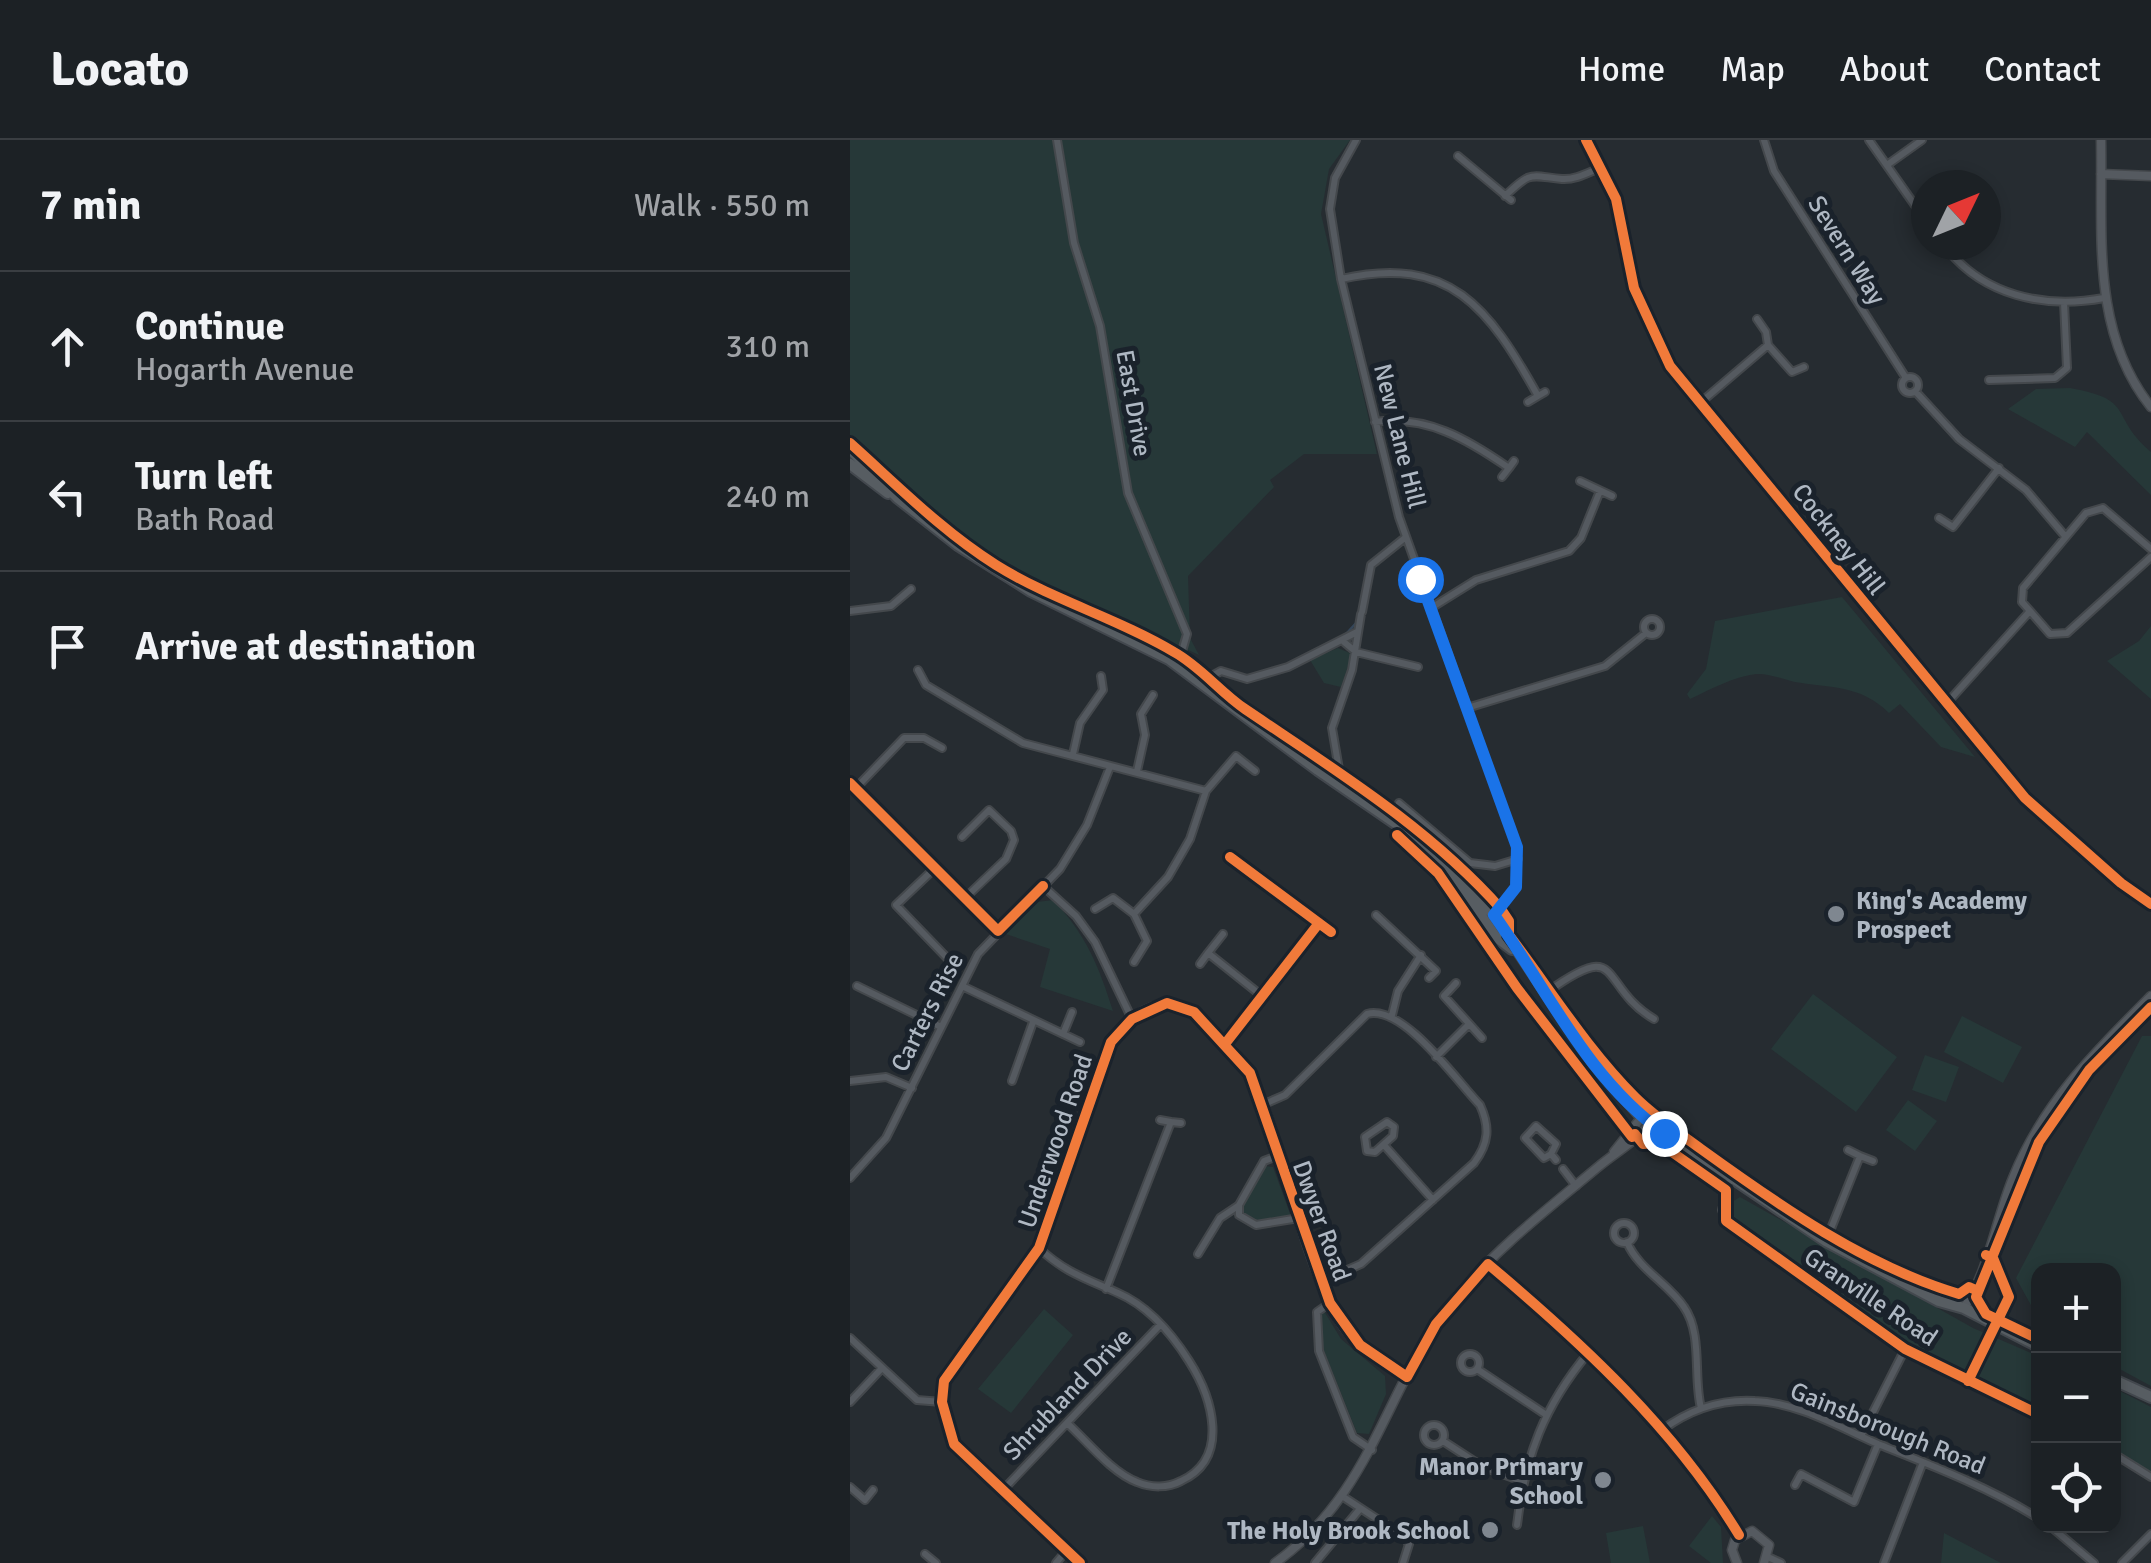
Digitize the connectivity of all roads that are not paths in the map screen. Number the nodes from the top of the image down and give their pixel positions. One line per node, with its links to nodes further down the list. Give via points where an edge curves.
1 (1057, 140): 47 (street, East Drive, via 1128,492 1187,634)
2 (1356, 140): 15 (street, New Lane Hill, via 1335,178 1330,209)
3 (1586, 140): 10 (street, Cockney Hill)
4 (1764, 140): 28 (street, Severn Way, via 1774,170 1906,378 1917,380 1915,391 1959,439)
5 (1868, 140): 9 (street)
6 (1922, 140): 9 (street)
7 (2101, 140): 11 (street)
8 (1458, 156): 10 (street, via 1508,198 1525,176 1564,179)
9 (1887, 165): 13 (street)
10 (1602, 167): 23 (street, Cockney Hill, via 1650,330)
11 (2101, 174): 12 (street); 16 (street)
12 (2151, 176)
13 (1911, 199)
14 (1959, 260): 17 (street, via 1999,290)
15 (1342, 279): 22 (street, via 1391,270 1444,280 1470,298 1542,394); 25 (street, New Lane Hill)
16 (2104, 298): 17 (street); 24 (street, via 2126,368)
17 (2064, 302): 21 (street, via 2066,368 2055,378)
18 (1757, 319): 19 (street)
19 (1768, 345): 20 (street, via 1792,372); 23 (street)
20 (1804, 368)
21 (1989, 380)
22 (1528, 402)
23 (1700, 403): 53 (street, Cockney Hill)
24 (2151, 407)
25 (1375, 422): 29 (street, via 1436,426 1512,464); 36 (street, New Lane Hill)
26 (850, 449): 33 (main road)
27 (850, 464): 33 (main road)
28 (1999, 468): 34 (street, via 1953,527); 35 (street, Severn Way)
29 (1502, 476)
30 (1580, 480): 31 (street)
31 (1600, 491): 32 (street); 40 (street, via 1569,551 1476,580)
32 (1612, 496)
33 (898, 498): 47 (main road, via 991,567)
34 (1939, 518)
35 (2066, 536): 37 (street, via 2086,512 2102,508); 42 (street, via 2023,588 2022,602)
36 (1406, 537): 40 (street); 43 (street, New Lane Hill, via 1371,565)
37 (2151, 549)
38 (2151, 557): 42 (street, via 2067,633 2050,634)
39 (911, 589): 41 (street, via 891,606)
40 (1431, 608): 54 (street)
41 (850, 611)
42 (2030, 611): 53 (street)
43 (1358, 631): 45 (street); 46 (street, New Lane Hill)
44 (1646, 633): 54 (street, via 1605,666)
45 (1344, 642): 46 (street); 51 (street, via 1247,679 1222,671)
46 (1356, 652): 48 (street); 61 (street, New Lane Hill, via 1332,728)
47 (1178, 665): 51 (main road)
48 (1418, 667)
49 (918, 670): 56 (street, via 926,686 1023,744)
50 (1101, 676): 56 (street, via 1103,690 1080,724)
51 (1202, 682): 61 (main road)
52 (1153, 694): 58 (street, via 1141,714 1145,735)
53 (1946, 703): 70 (street, Cockney Hill, via 2025,798)
54 (1467, 708): 66 (street)
55 (942, 748): 60 (street, via 924,738 904,738)
56 (1073, 754): 57 (street)
57 (1110, 767): 58 (street); 68 (street, Carters Rise, via 1088,826)
58 (1137, 771): 62 (street)
59 (1254, 771): 62 (street, via 1236,756)
60 (853, 786): 67 (street)
61 (1342, 787): 74 (main road, via 1417,838)
62 (1206, 791): 72 (street, via 1168,878)
63 (1399, 803): 66 (street, via 1470,863)
64 (962, 836): 69 (street, via 990,810 1014,840 1006,859)
65 (1230, 857): 75 (street)
66 (1518, 859): 74 (street, via 1513,896)
67 (935, 868): 69 (street); 81 (street, via 896,904)
68 (1043, 886): 76 (street, Carters Rise); 93 (street, via 1095,942)
69 (966, 898): 76 (street)
70 (2151, 904)
71 (1095, 909): 72 (street, via 1113,898)
72 (1134, 914): 82 (street, via 1147,940)
73 (1376, 914): 80 (street)
74 (1489, 919): 88 (main road)
75 (1319, 923): 77 (street); 89 (street)
76 (998, 931): 87 (street, Carters Rise)
77 (1331, 932)
78 (1223, 934): 79 (street)
79 (1208, 953): 83 (street); 89 (street)
80 (1421, 956): 84 (street, via 1436,972); 92 (street)
81 (948, 960)
82 (1134, 962)
83 (1200, 964)
84 (1429, 978)
85 (1456, 983): 96 (street, via 1444,996)
86 (857, 986): 97 (street)
87 (962, 986): 95 (street); 97 (street, Carters Rise)
88 (1546, 994): 94 (street, via 1595,964); 108 (main road, via 1607,1080)
89 (1262, 996): 101 (street)
90 (2151, 996): 132 (street, via 2080,1068 2040,1122)
91 (1072, 1012): 98 (street)
92 (1392, 1015): 102 (street); 106 (street, via 1366,1014 1285,1095)
93 (1132, 1019): 101 (street, via 1154,1005 1176,1004); 126 (street, Underwood Road, via 1116,1032 1102,1061)
94 (1654, 1019)
95 (1032, 1022): 98 (street); 104 (street)
96 (1469, 1024): 99 (street); 102 (street)
97 (939, 1026): 105 (street, Carters Rise)
98 (1063, 1034): 100 (street)
99 (1482, 1038)
100 (1080, 1042)
101 (1226, 1044): 106 (street, via 1250,1073)
102 (1436, 1057): 121 (street, via 1480,1105 1488,1134 1474,1163)
103 (850, 1081): 105 (street, via 886,1077)
104 (1012, 1082)
105 (912, 1088): 118 (street, Carters Rise, via 886,1138)
106 (1262, 1106): 113 (street, Dwyer Road)
107 (1160, 1120): 109 (street)
108 (1646, 1120): 119 (main road); 120 (street)
109 (1171, 1122): 110 (street); 130 (street)
110 (1181, 1124)
111 (1384, 1144): 111 (street, via 1394,1133 1387,1122 1363,1143 1372,1152); 121 (street)
112 (1848, 1150): 114 (street)
113 (1277, 1156): 122 (street, Dwyer Road, via 1264,1160); 123 (street, Dwyer Road)
114 (1860, 1156): 116 (street); 124 (street)
115 (1554, 1157): 115 (street, via 1544,1158 1525,1135 1538,1126 1556,1144)
116 (1874, 1161)
117 (1563, 1169): 120 (street)
118 (850, 1178)
119 (1728, 1185): 124 (main road); 136 (street, Granville Road, via 1726,1221)
120 (1576, 1186): 128 (street)
121 (1433, 1200): 129 (street, via 1361,1264)
122 (1239, 1205): 123 (street, Dwyer Road, via 1239,1216 1256,1225); 127 (street, Dwyer Road, via 1220,1218)
123 (1299, 1218): 129 (street, Dwyer Road)
124 (1826, 1240): 132 (main road, via 1938,1301)
125 (1626, 1242): 145 (street, via 1692,1323)
126 (1040, 1248): 130 (street, via 1061,1269); 144 (street, Underwood Road, via 953,1362)
127 (1198, 1254)
128 (1488, 1264): 137 (street); 140 (street, via 1436,1324)
129 (1322, 1281): 131 (street, Dwyer Road)
130 (1106, 1288): 133 (street)
131 (1330, 1303): 140 (street, Dwyer Road, via 1360,1345); 153 (street, via 1316,1312 1319,1352 1353,1437)
132 (1964, 1308): 135 (main road)
133 (1160, 1324): 148 (street, Shrubland Drive); 148 (street, via 1190,1363 1208,1404 1214,1438 1201,1467 1172,1486 1133,1481)
134 (850, 1338): 138 (street)
135 (2031, 1342)
136 (1905, 1349): 146 (street, Granville Road); 150 (street)
137 (1589, 1352): 147 (street); 149 (street)
138 (882, 1368): 143 (street); 144 (street, via 917,1400)
139 (1477, 1368): 147 (street)
140 (1407, 1377): 153 (street)
141 (2121, 1383): 142 (main road)
142 (2151, 1396)
143 (850, 1402)
144 (942, 1402): 161 (street, via 954,1444)
145 (1702, 1408): 149 (street, Gainsborough Road); 150 (street, Gainsborough Road, via 1759,1400)
146 (2031, 1411)
147 (1545, 1414): 157 (street)
148 (1067, 1423): 161 (street, Shrubland Drive)
149 (1662, 1430): 170 (street)
150 (1861, 1436): 152 (street, Gainsborough Road)
151 (1443, 1441): 157 (street)
152 (1878, 1444): 155 (street, Gainsborough Road); 158 (street, via 1854,1502 1802,1474)
153 (1372, 1450): 162 (street)
154 (2121, 1458): 156 (street)
155 (1923, 1462): 166 (street, Gainsborough Road); 182 (street)
156 (2151, 1477)
157 (1522, 1481): 167 (street)
158 (1795, 1485)
159 (850, 1488): 163 (street)
160 (873, 1490): 163 (street)
161 (1003, 1490): 171 (street)
162 (1342, 1496): 165 (street); 177 (street)
163 (864, 1500): 164 (street)
164 (858, 1508)
165 (1359, 1510): 178 (street); 179 (street, via 1403,1536 1409,1544)
166 (2031, 1514)
167 (1517, 1525)
168 (2058, 1533): 183 (street)
169 (2151, 1534): 184 (street)
170 (1739, 1535): 173 (street, via 1762,1535 1769,1544); 180 (street, via 1732,1550)
171 (1068, 1550): 175 (street); 176 (street)
172 (925, 1553): 174 (street)
173 (1766, 1560): 181 (street)
174 (936, 1563)
175 (1056, 1563)
176 (1080, 1563)
177 (1275, 1563)
178 (1315, 1563)
179 (1404, 1563)
180 (1738, 1563)
181 (1782, 1563)
182 (1884, 1563)
183 (2094, 1563)
184 (2122, 1563)

